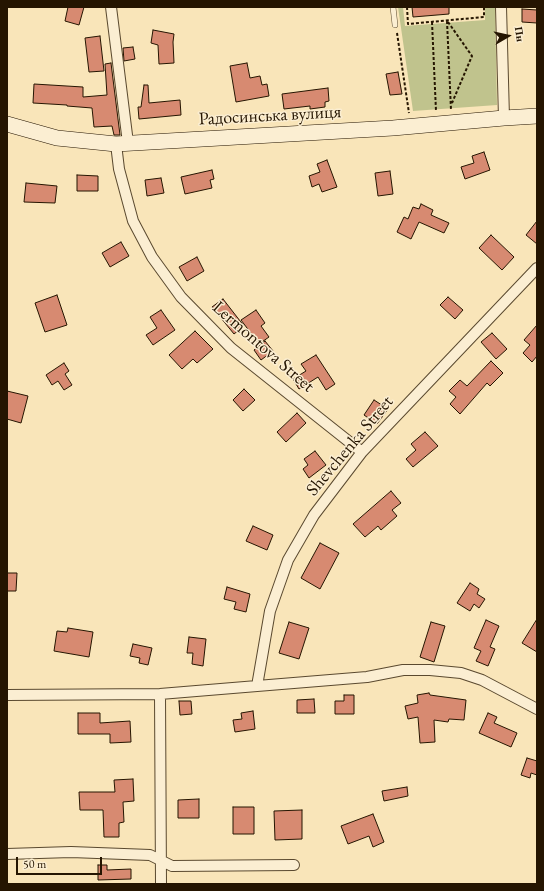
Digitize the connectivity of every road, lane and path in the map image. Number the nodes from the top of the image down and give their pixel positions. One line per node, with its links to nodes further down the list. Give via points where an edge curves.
1 (112, 7): 15 (street, Lermontova Street)
2 (393, 7): 8 (lane)
3 (407, 7): 7 (path, via 408,24)
4 (484, 7): 6 (path, via 484,17)
5 (502, 7): 11 (street)
6 (447, 21): 7 (path); 9 (path); 9 (path, via 472,56)
7 (432, 22): 12 (path)
8 (395, 24): 14 (path)
9 (451, 105): 12 (path)
10 (537, 116): 11 (street, Радосинська вулиця)
11 (504, 118): 12 (street, Радосинська вулиця)
12 (444, 123): 14 (street, Радосинська вулиця)
13 (7, 124): 15 (street, Радосинська вулиця, via 57,138)
14 (410, 126): 15 (street, Радосинська вулиця)
15 (122, 144): 17 (street, Lermontova Street, via 119,169 133,221 152,258 180,297 232,348)
16 (537, 268): 17 (street, Shevchenka Street)
17 (362, 452): 18 (street, Shevchenka Street, via 314,515 288,560 270,611)
18 (257, 686): 19 (street); 21 (street, via 367,678 404,670 430,670 461,673 482,680)
19 (160, 694): 20 (street); 23 (street)
20 (7, 695)
21 (537, 710)
22 (7, 854): 23 (street, via 71,852 150,855)
23 (161, 860): 24 (street, via 172,866); 25 (street)
24 (294, 865)
25 (161, 884)

